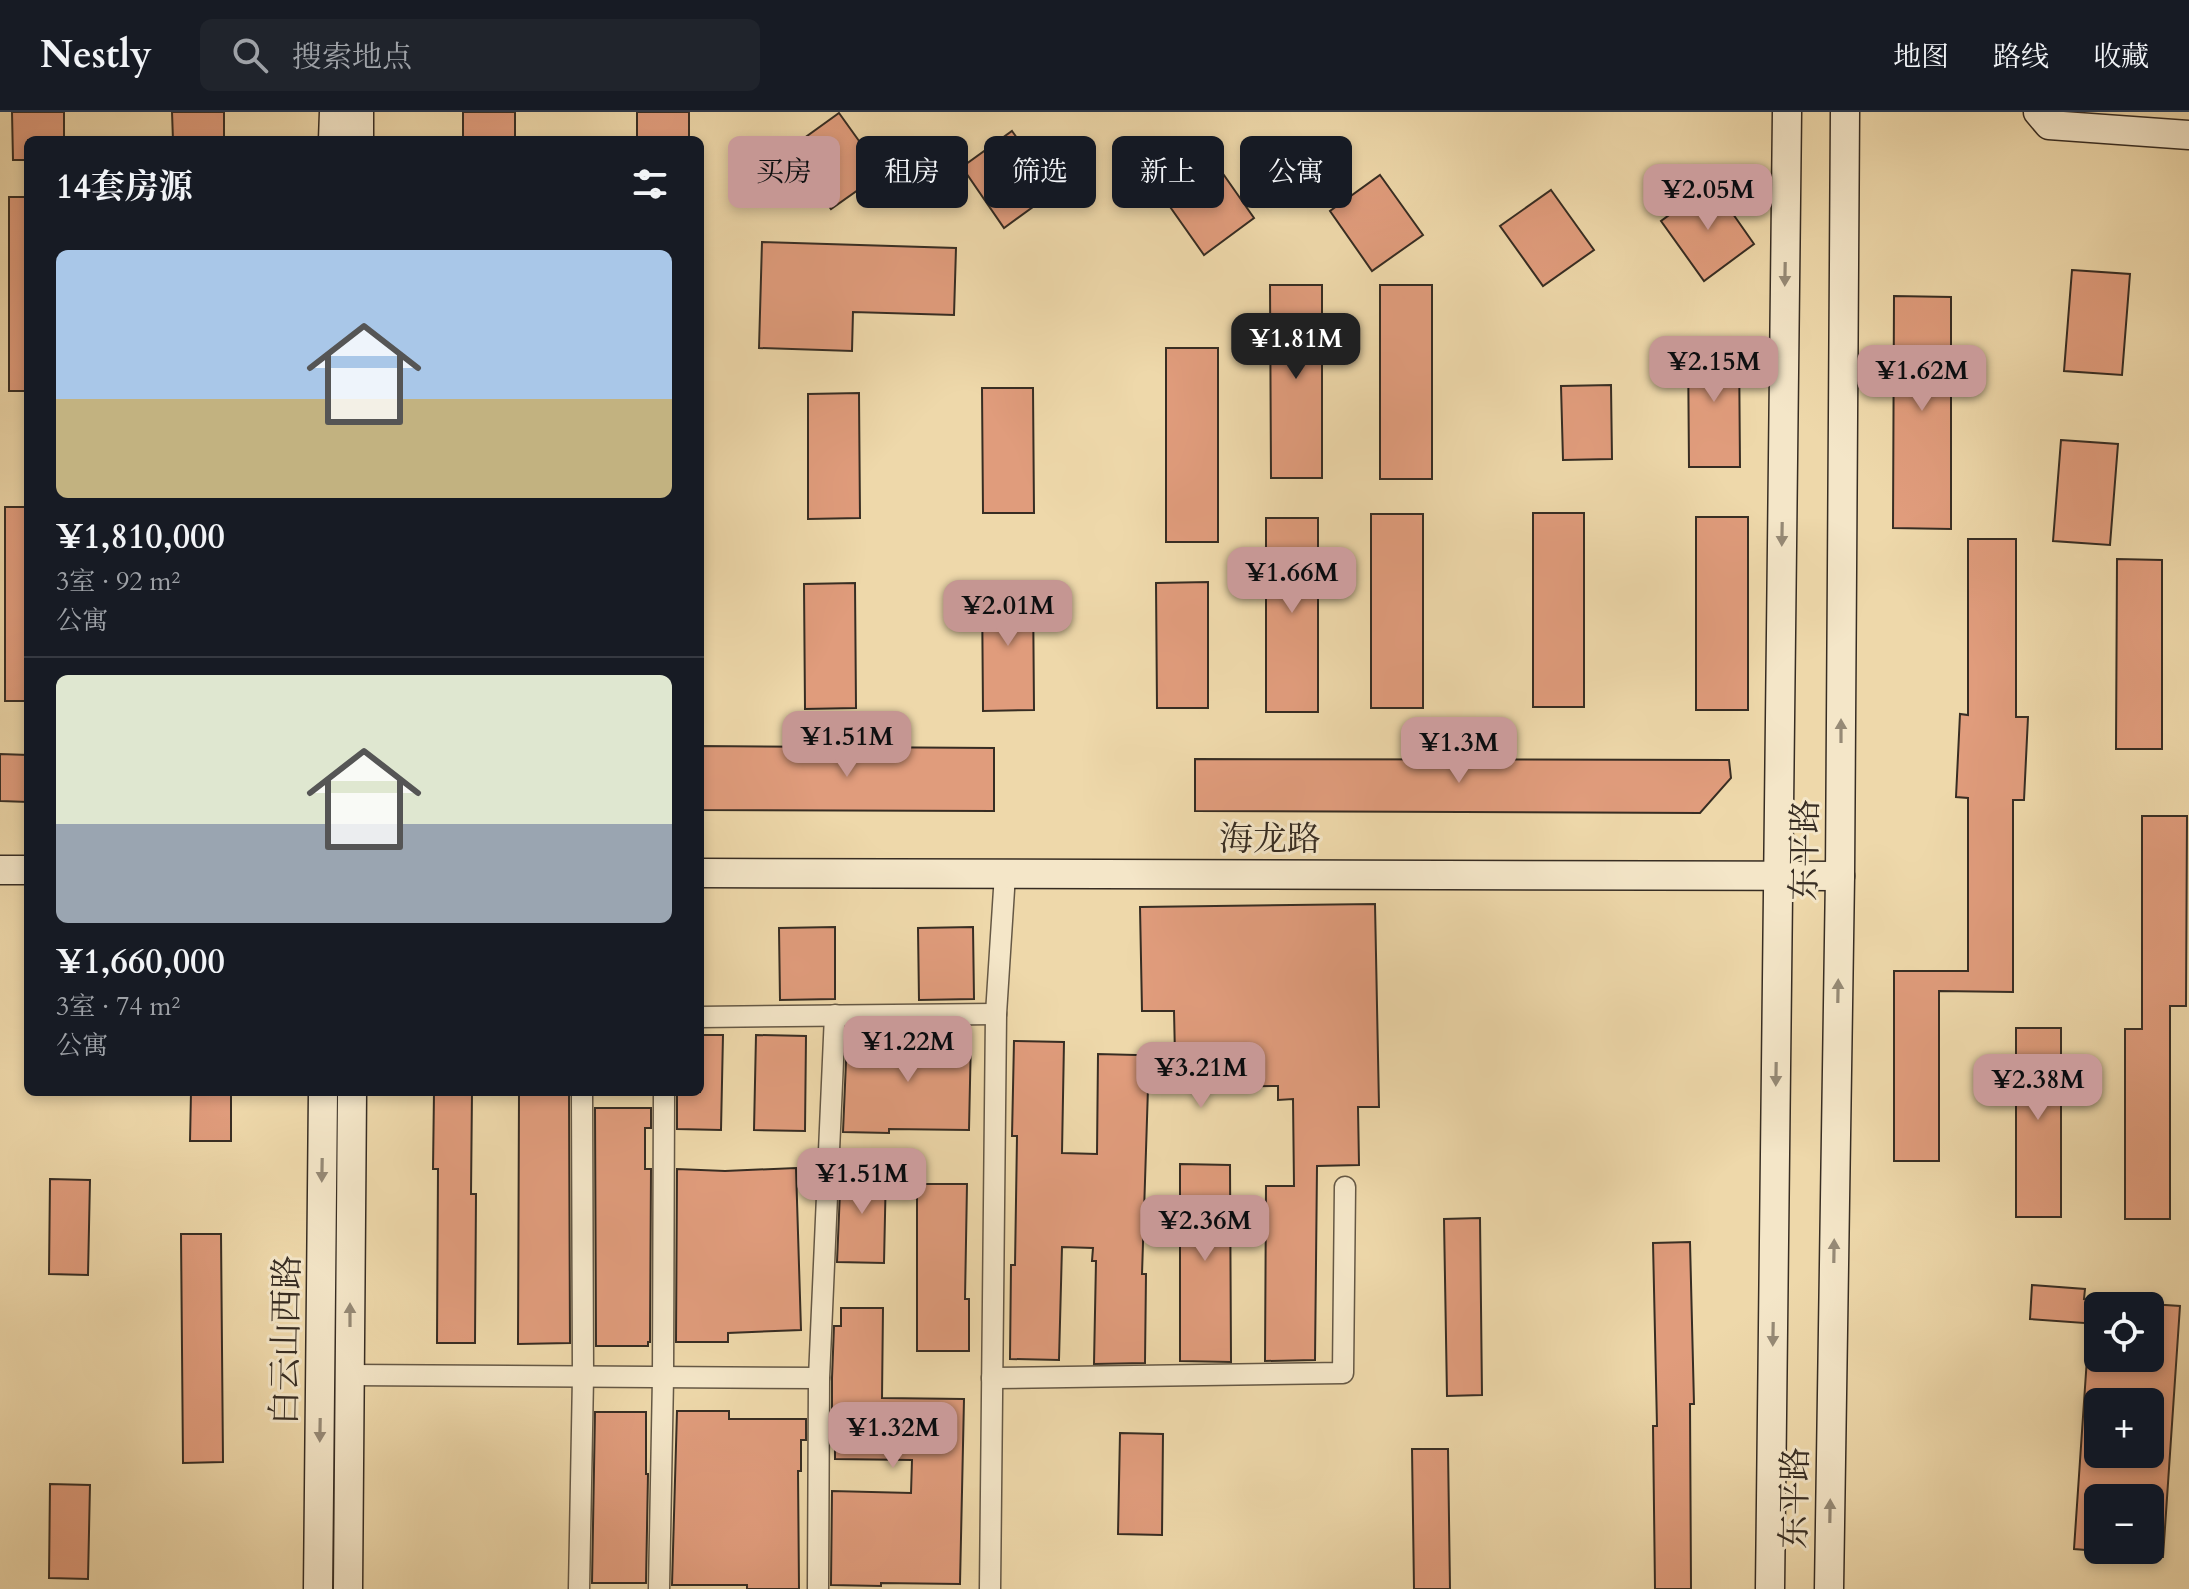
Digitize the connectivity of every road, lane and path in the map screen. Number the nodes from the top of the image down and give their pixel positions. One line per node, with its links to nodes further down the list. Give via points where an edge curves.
1 (334, 112): 7 (main road)
2 (359, 112): 8 (main road)
3 (1787, 112): 13 (main road, 东平路, one-way to 13)
4 (1845, 112): 14 (main road, 东平路, one-way to 4)
5 (2038, 112): 6 (main road, via 2049,125)
6 (2189, 135)
7 (333, 136)
8 (359, 136)
9 (0, 870): 10 (main road)
10 (24, 870)
11 (704, 873): 12 (main road, 海龙路)
12 (1005, 874): 13 (main road, 海龙路); 15 (street)
13 (1778, 876): 14 (main road, 海龙路); 34 (main road, 东平路, one-way to 34)
14 (1840, 876): 35 (main road, 东平路, one-way to 14)
15 (996, 1014): 16 (street); 27 (street)
16 (835, 1015): 17 (street); 26 (street)
17 (704, 1017)
18 (323, 1096): 28 (main road, 白云山西路, one-way to 28)
19 (352, 1096): 23 (main road, 白云山西路, one-way to 19)
20 (582, 1096): 24 (street)
21 (664, 1096): 25 (street)
22 (1345, 1187): 27 (street, via 1343,1373)
23 (349, 1375): 24 (street); 29 (main road, 白云山西路)
24 (583, 1377): 25 (street); 30 (street)
25 (663, 1378): 26 (street); 31 (street)
26 (819, 1378): 32 (street)
27 (992, 1378): 33 (street)
28 (318, 1589)
29 (348, 1589)
30 (579, 1589)
31 (659, 1589)
32 (818, 1589)
33 (990, 1589)
34 (1770, 1589)
35 (1829, 1589)

